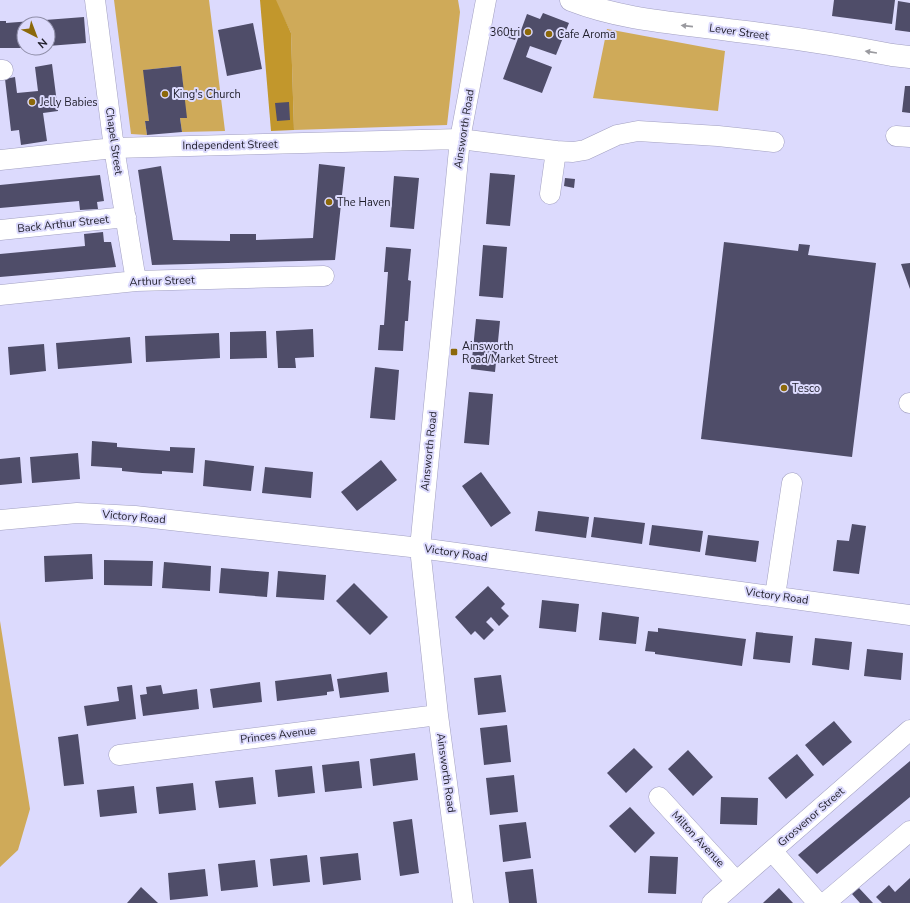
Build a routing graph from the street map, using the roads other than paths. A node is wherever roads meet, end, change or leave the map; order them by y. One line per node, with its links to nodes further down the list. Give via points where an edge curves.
1 (95, 0): 7 (street, Chapel Street)
2 (486, 0): 5 (street, Ainsworth Road)
3 (570, 0): 4 (main road, Lever Street, one-way to 3, via 662,23 596,10)
4 (910, 56)
5 (460, 138): 7 (street, Independent Street); 8 (street, Independent Street); 18 (street, Ainsworth Road)
6 (774, 142): 8 (street, Independent Street, via 638,131 617,135 585,150)
7 (114, 148): 9 (street, Independent Street); 11 (street, Chapel Street)
8 (556, 151): 10 (street)
9 (0, 160)
10 (550, 194)
11 (126, 218): 12 (street, Back Arthur Street); 14 (street, Chapel Street)
12 (0, 230)
13 (324, 276): 14 (street, Arthur Street)
14 (136, 282): 15 (street, Arthur Street)
15 (0, 295)
16 (792, 483): 19 (street)
17 (0, 520): 18 (street, Victory Road, via 77,513 135,516)
18 (420, 548): 19 (street, Victory Road); 21 (street, Ainsworth Road)
19 (775, 596): 20 (street, Victory Road)
20 (910, 615)
21 (438, 715): 23 (street, Princes Avenue); 28 (street, Ainsworth Road)
22 (910, 730): 26 (street, Grosvenor Street)
23 (119, 754)
24 (659, 797): 27 (street, Milton Avenue)
25 (910, 831): 31 (street)
26 (772, 851): 27 (street, Grosvenor Street); 30 (street)
27 (736, 881): 29 (street, Grosvenor Street)
28 (457, 902)
29 (712, 903)
30 (818, 903)
31 (825, 903)

